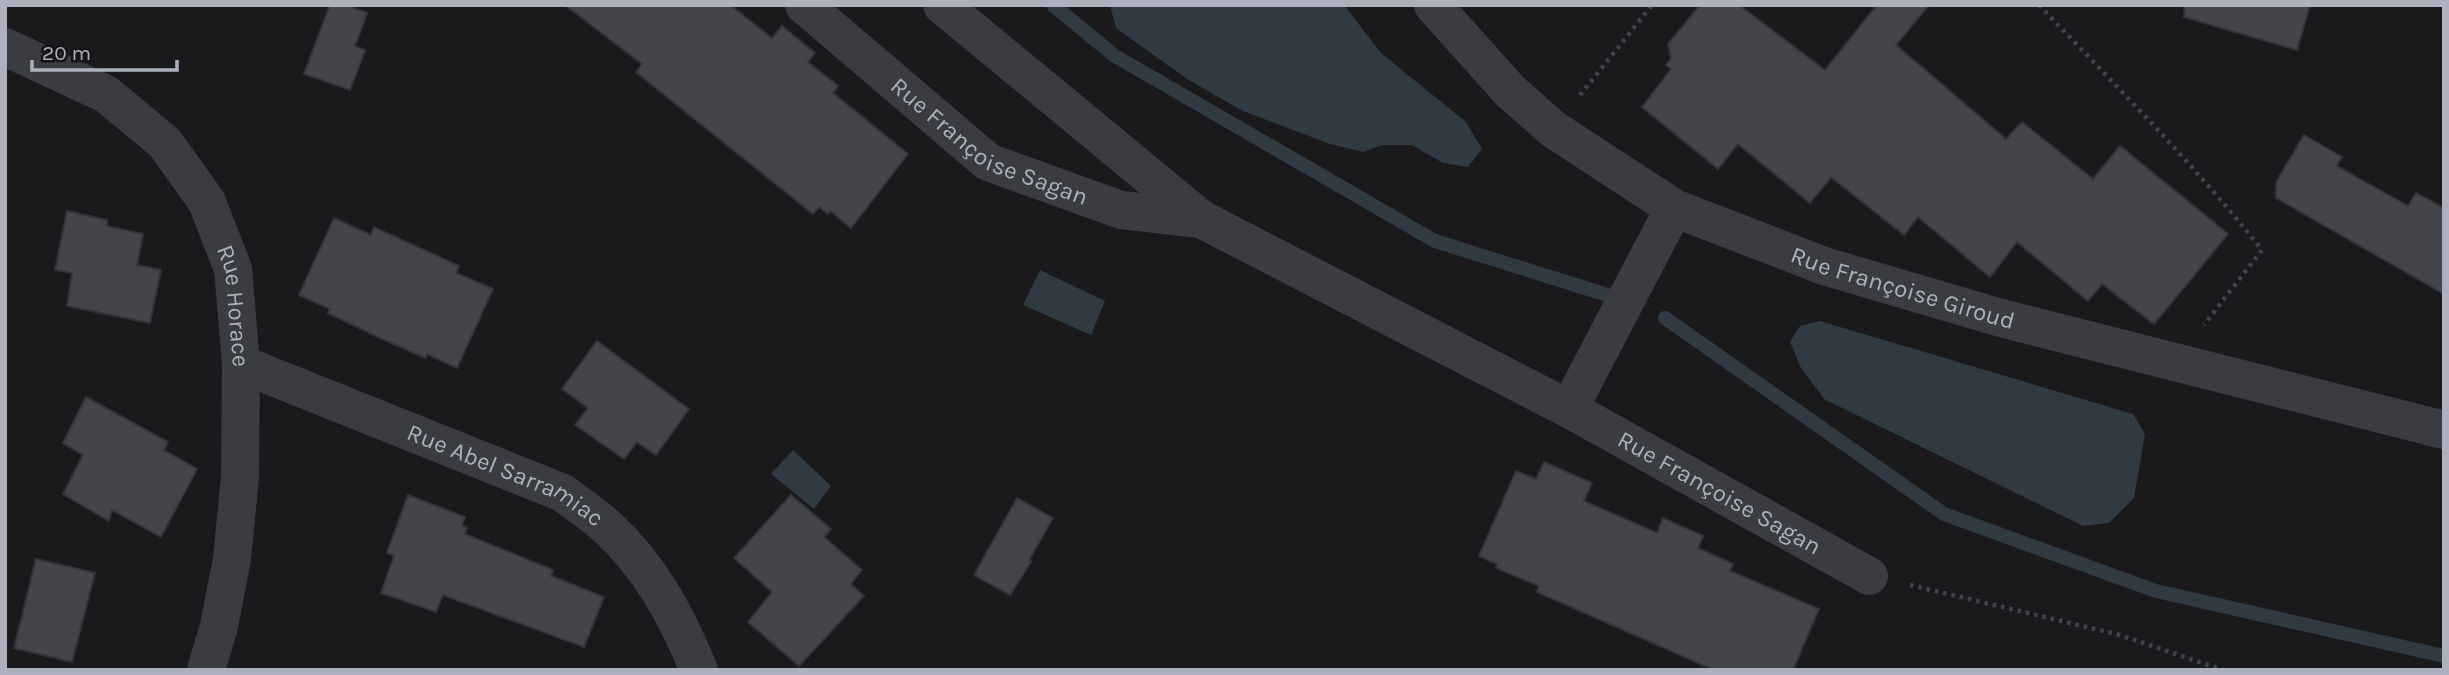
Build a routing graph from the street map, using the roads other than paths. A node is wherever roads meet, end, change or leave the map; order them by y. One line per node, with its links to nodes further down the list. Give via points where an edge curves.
1 (804, 5): 6 (street, Rue Françoise Sagan, via 988,162 1121,210)
2 (942, 5): 6 (street, Rue Françoise Sagan)
3 (1433, 5): 5 (street, Rue Françoise Giroud, via 1510,91 1553,129)
4 (5, 47): 7 (street, Rue Horace, via 106,94 165,144 207,202 233,270)
5 (1674, 208): 8 (street); 9 (street, Rue Françoise Giroud, via 1824,266 2001,318)
6 (1202, 219): 8 (street, Rue Françoise Sagan)
7 (241, 364): 11 (street, Rue Horace, via 240,477 232,559); 12 (street, Rue Abel Sarramiac, via 563,493 605,525 643,565 678,620)
8 (1569, 410): 10 (street, Rue Françoise Sagan)
9 (2444, 430)
10 (1869, 576)
11 (206, 670)
12 (699, 670)

